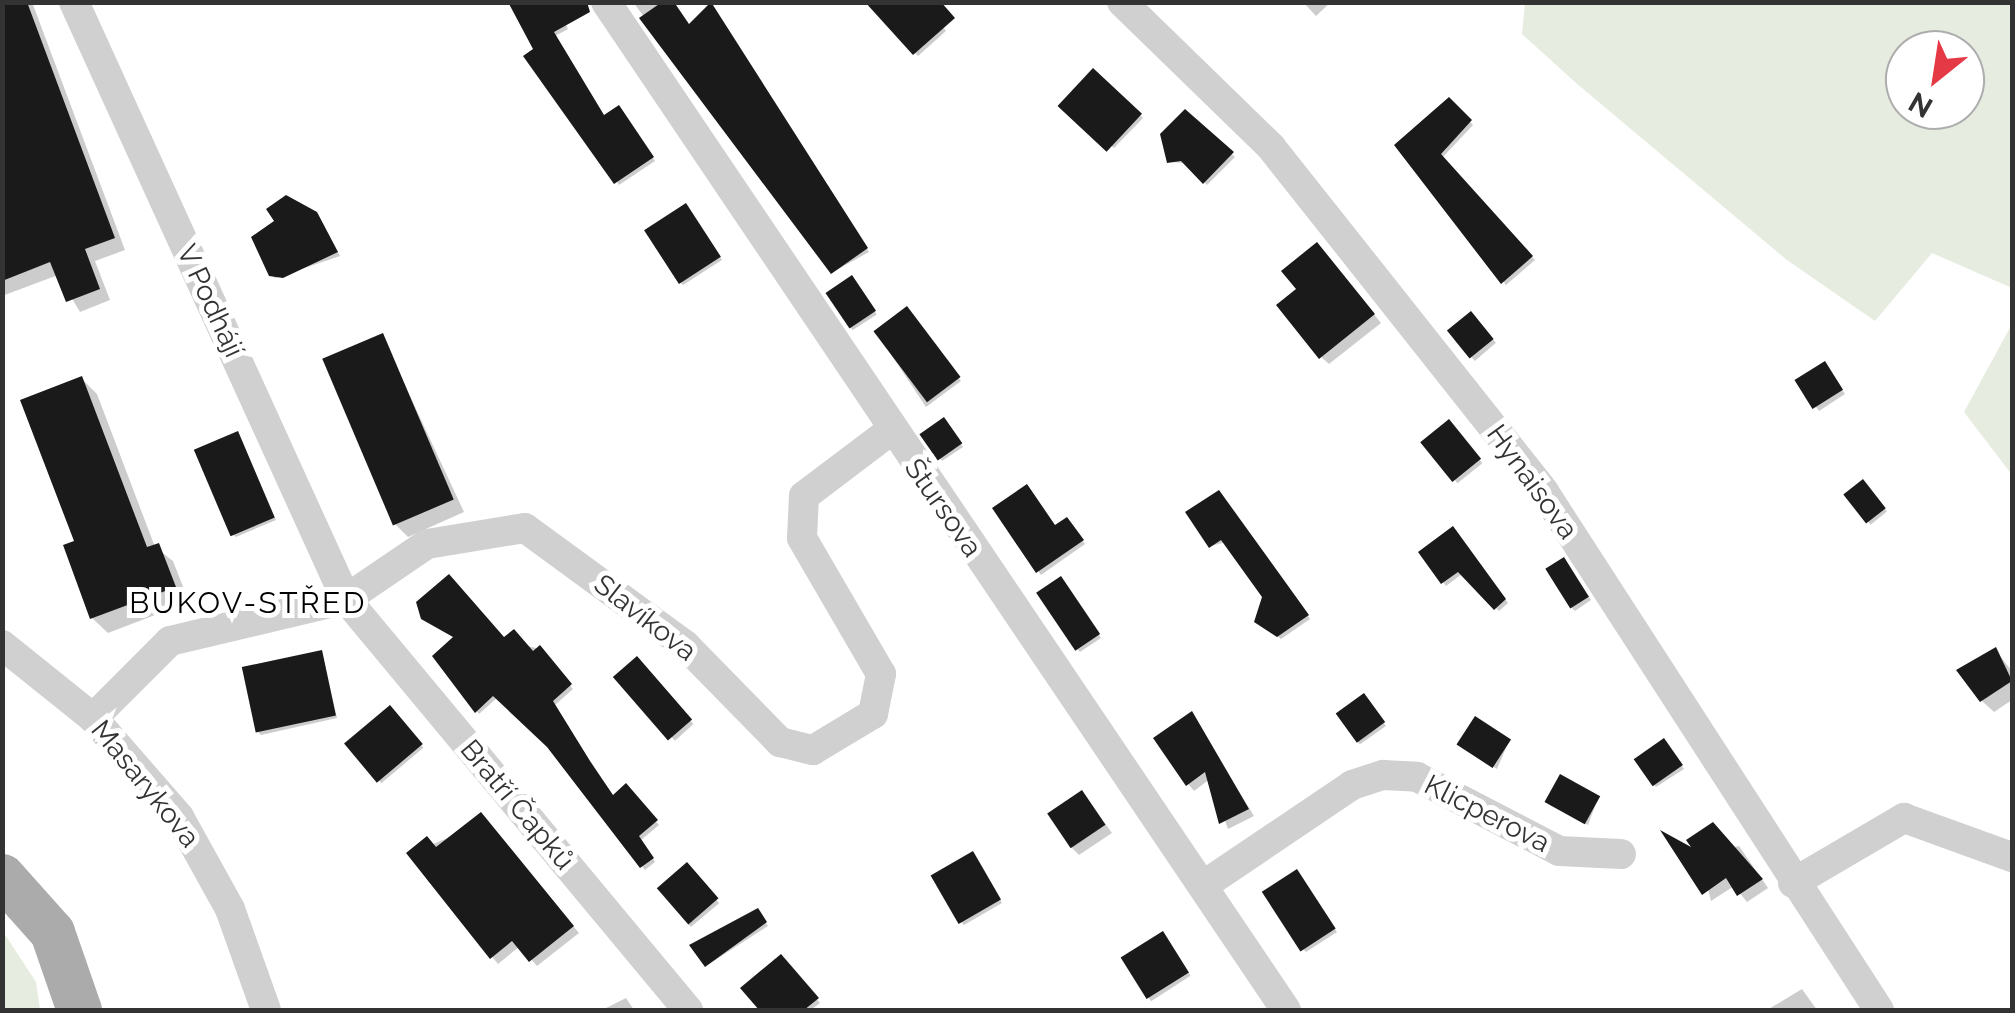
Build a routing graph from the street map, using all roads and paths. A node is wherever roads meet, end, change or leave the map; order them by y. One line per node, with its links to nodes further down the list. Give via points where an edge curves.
1 (74, 2): 5 (street, V Podhájí)
2 (606, 2): 4 (street, Štursova)
3 (1122, 2): 11 (street, Hynaisova, via 1271,146 1544,492)
4 (890, 431): 5 (street, Slavíkova, via 804,496 802,538 881,674 872,714 813,750 780,742 685,644 525,528 427,544); 12 (street, Štursova)
5 (346, 599): 7 (street, Slavíkova, via 170,641); 17 (street, Bratří Čapků)
6 (2, 645): 7 (street, Masarykova)
7 (93, 718): 16 (street, Masarykova, via 207,862)
8 (1622, 854): 12 (street, Klicperova, via 1559,851 1417,777 1382,775 1352,785)
9 (2012, 857): 11 (street, via 1904,818)
10 (2, 876): 13 (main road)
11 (1793, 883): 19 (street, Hynaisova)
12 (1204, 884): 18 (street, Štursova)
13 (62, 952): 14 (main road); 15 (main road)
14 (79, 1010)
15 (111, 1010)
16 (266, 1010)
17 (688, 1010)
18 (1286, 1010)
19 (1879, 1010)

